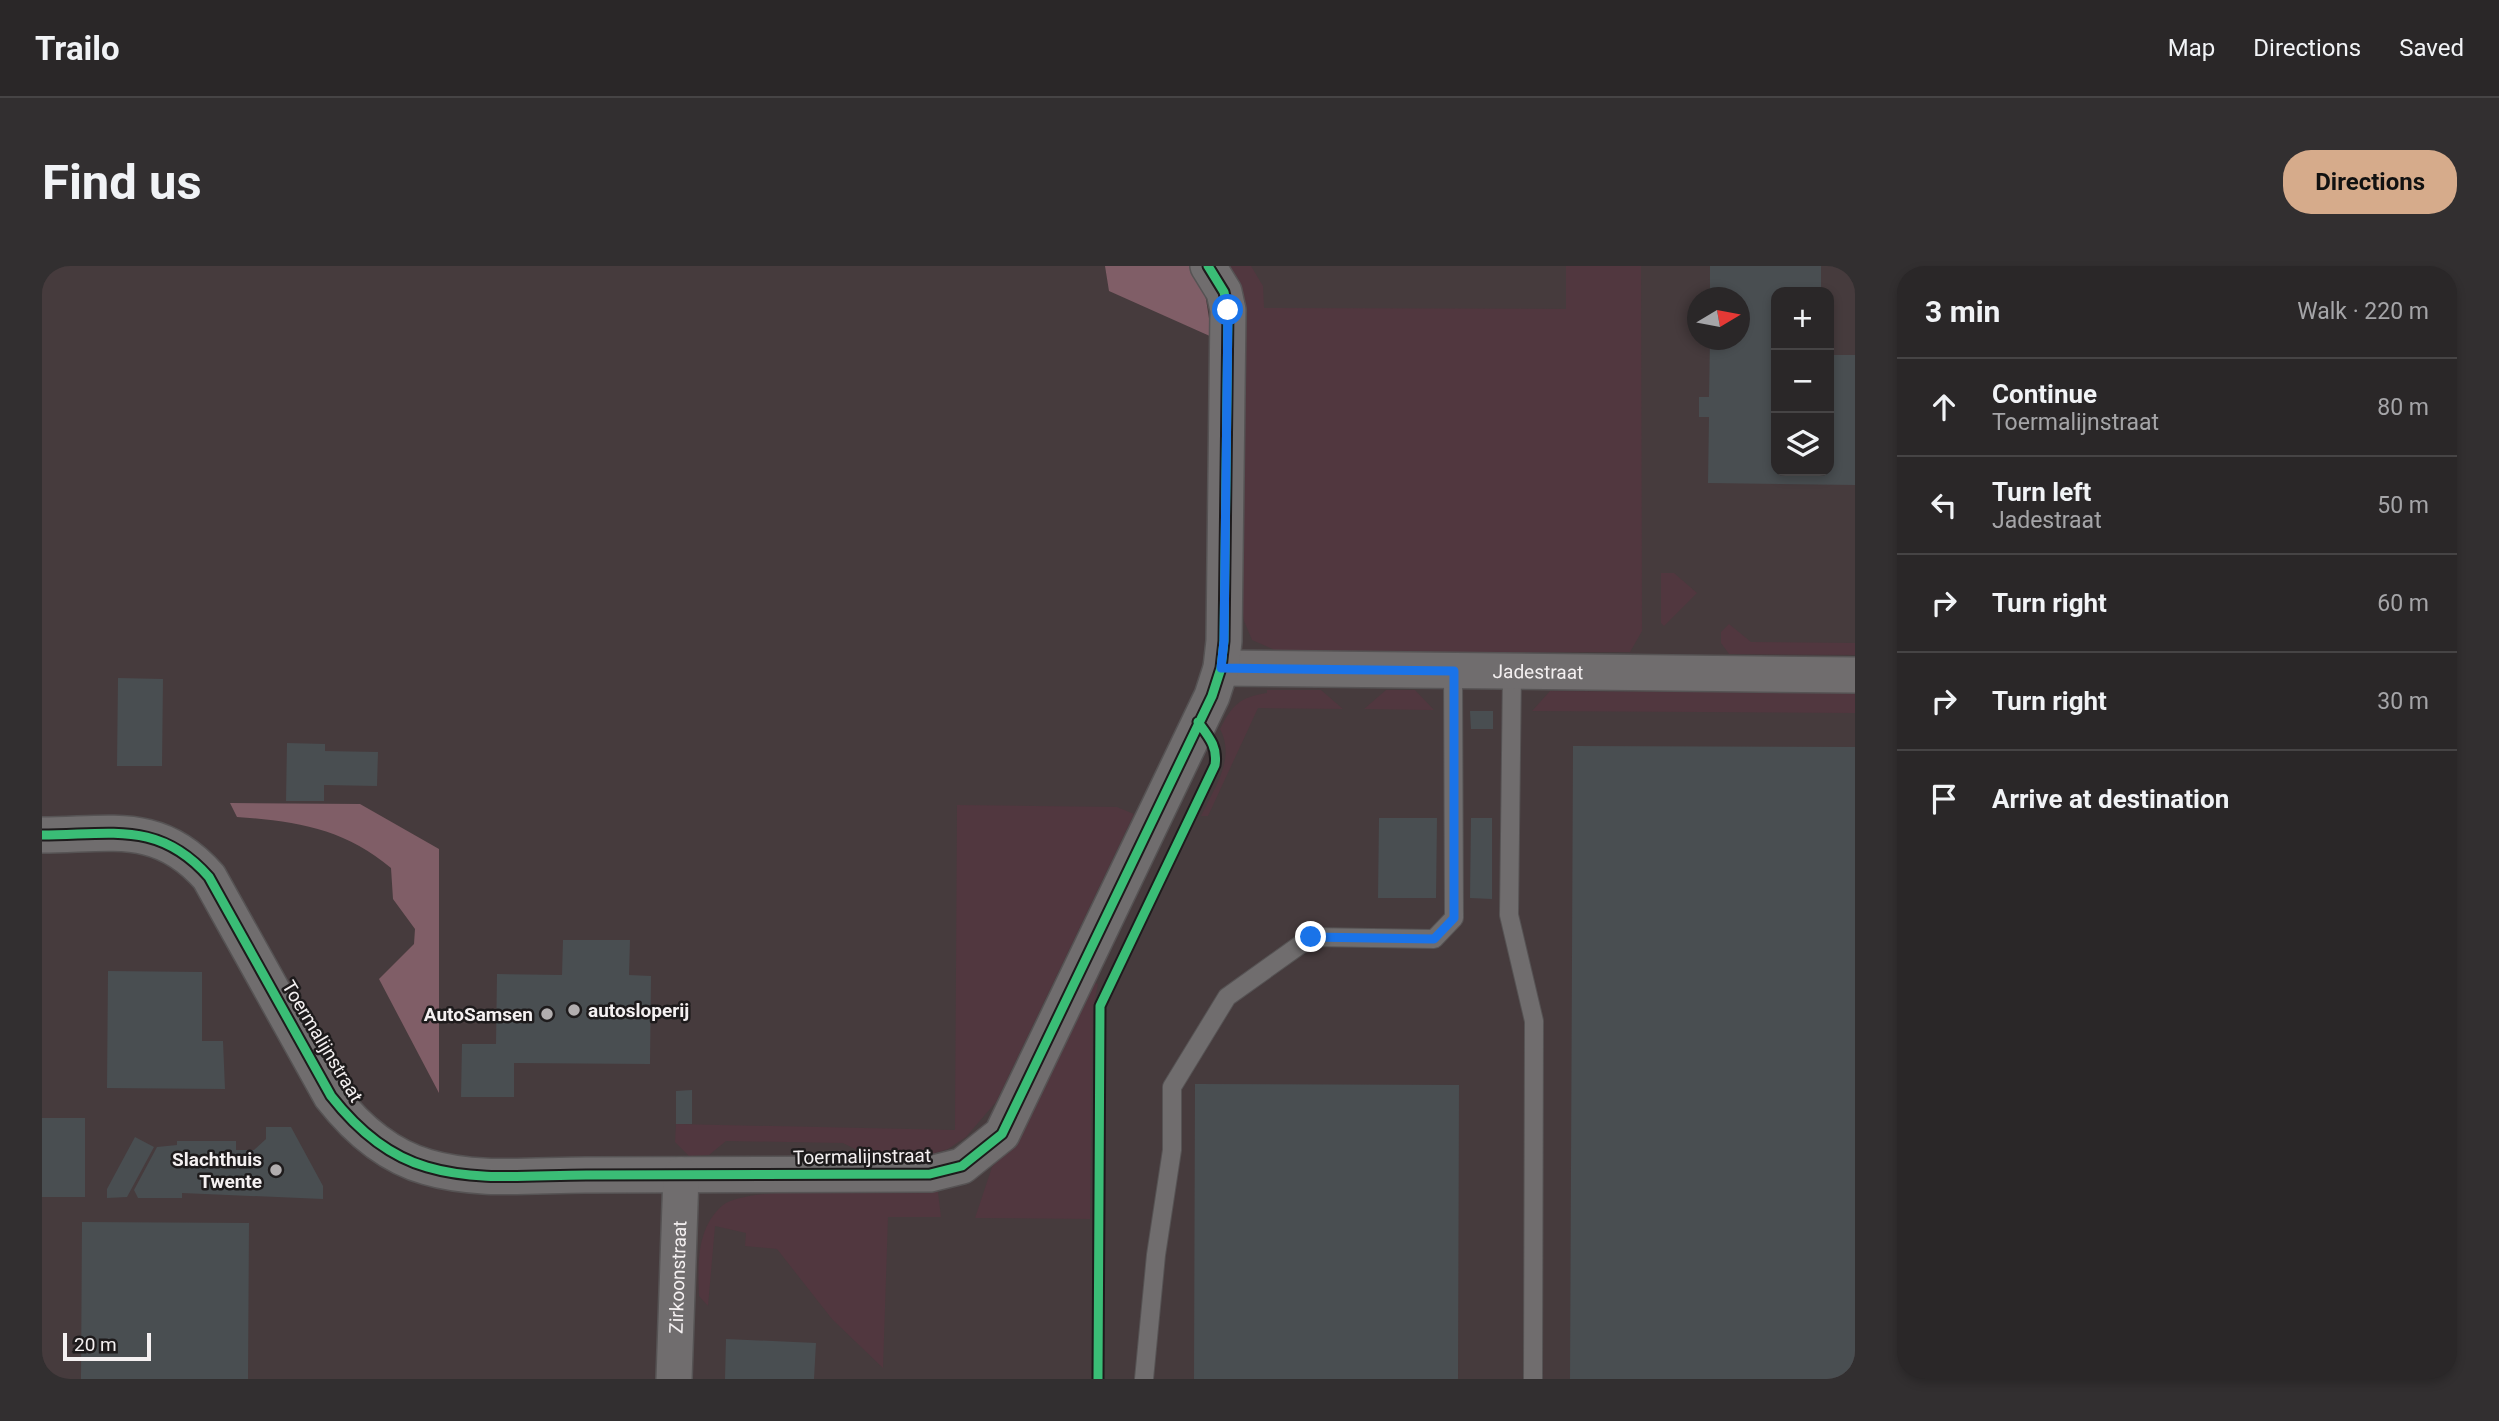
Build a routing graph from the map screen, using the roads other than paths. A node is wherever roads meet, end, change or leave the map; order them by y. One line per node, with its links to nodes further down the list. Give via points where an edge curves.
1 (1208, 266): 2 (street, Toermalijnstraat, via 1224,292 1228,310)
2 (1221, 668): 3 (street, Jadestraat); 7 (street, Toermalijnstraat, via 1212,696 1002,1134 992,1144 962,1166 930,1174)
3 (1454, 671): 4 (street, Jadestraat); 9 (lane, via 1454,918 1434,939 1311,937 1227,997 1172,1087 1172,1150)
4 (1512, 673): 5 (street, Jadestraat); 10 (lane, via 1509,915 1534,1021)
5 (1855, 675)
6 (42, 835): 7 (street, Toermalijnstraat, via 144,835 186,853 209,877 331,1096 361,1129 406,1160 462,1174)
7 (681, 1175): 8 (street, Zirkoonstraat)
8 (674, 1379)
9 (1144, 1379)
10 (1533, 1379)

